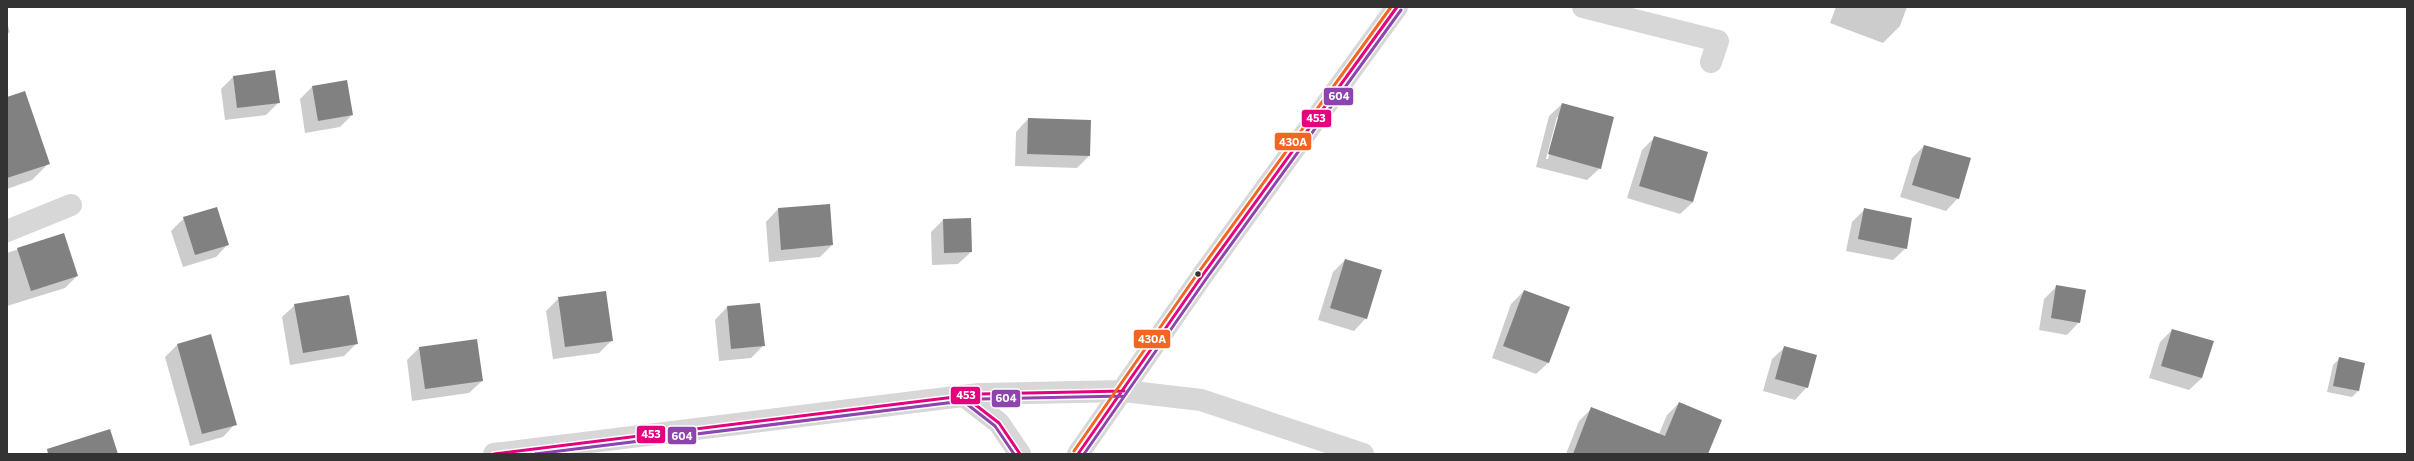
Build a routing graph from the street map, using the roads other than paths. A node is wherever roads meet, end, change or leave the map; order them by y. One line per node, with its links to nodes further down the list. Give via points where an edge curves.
1 (1397, 7): 6 (street, via 1202,276)
2 (1583, 7): 3 (street, via 1718,40)
3 (1711, 62)
4 (71, 205): 5 (street)
5 (7, 231)
6 (1124, 391): 7 (street); 10 (street); 11 (street, via 1201,400)
7 (964, 396): 8 (street); 9 (street, via 999,423)
8 (494, 454)
9 (1020, 454)
10 (1078, 454)
11 (1363, 454)

